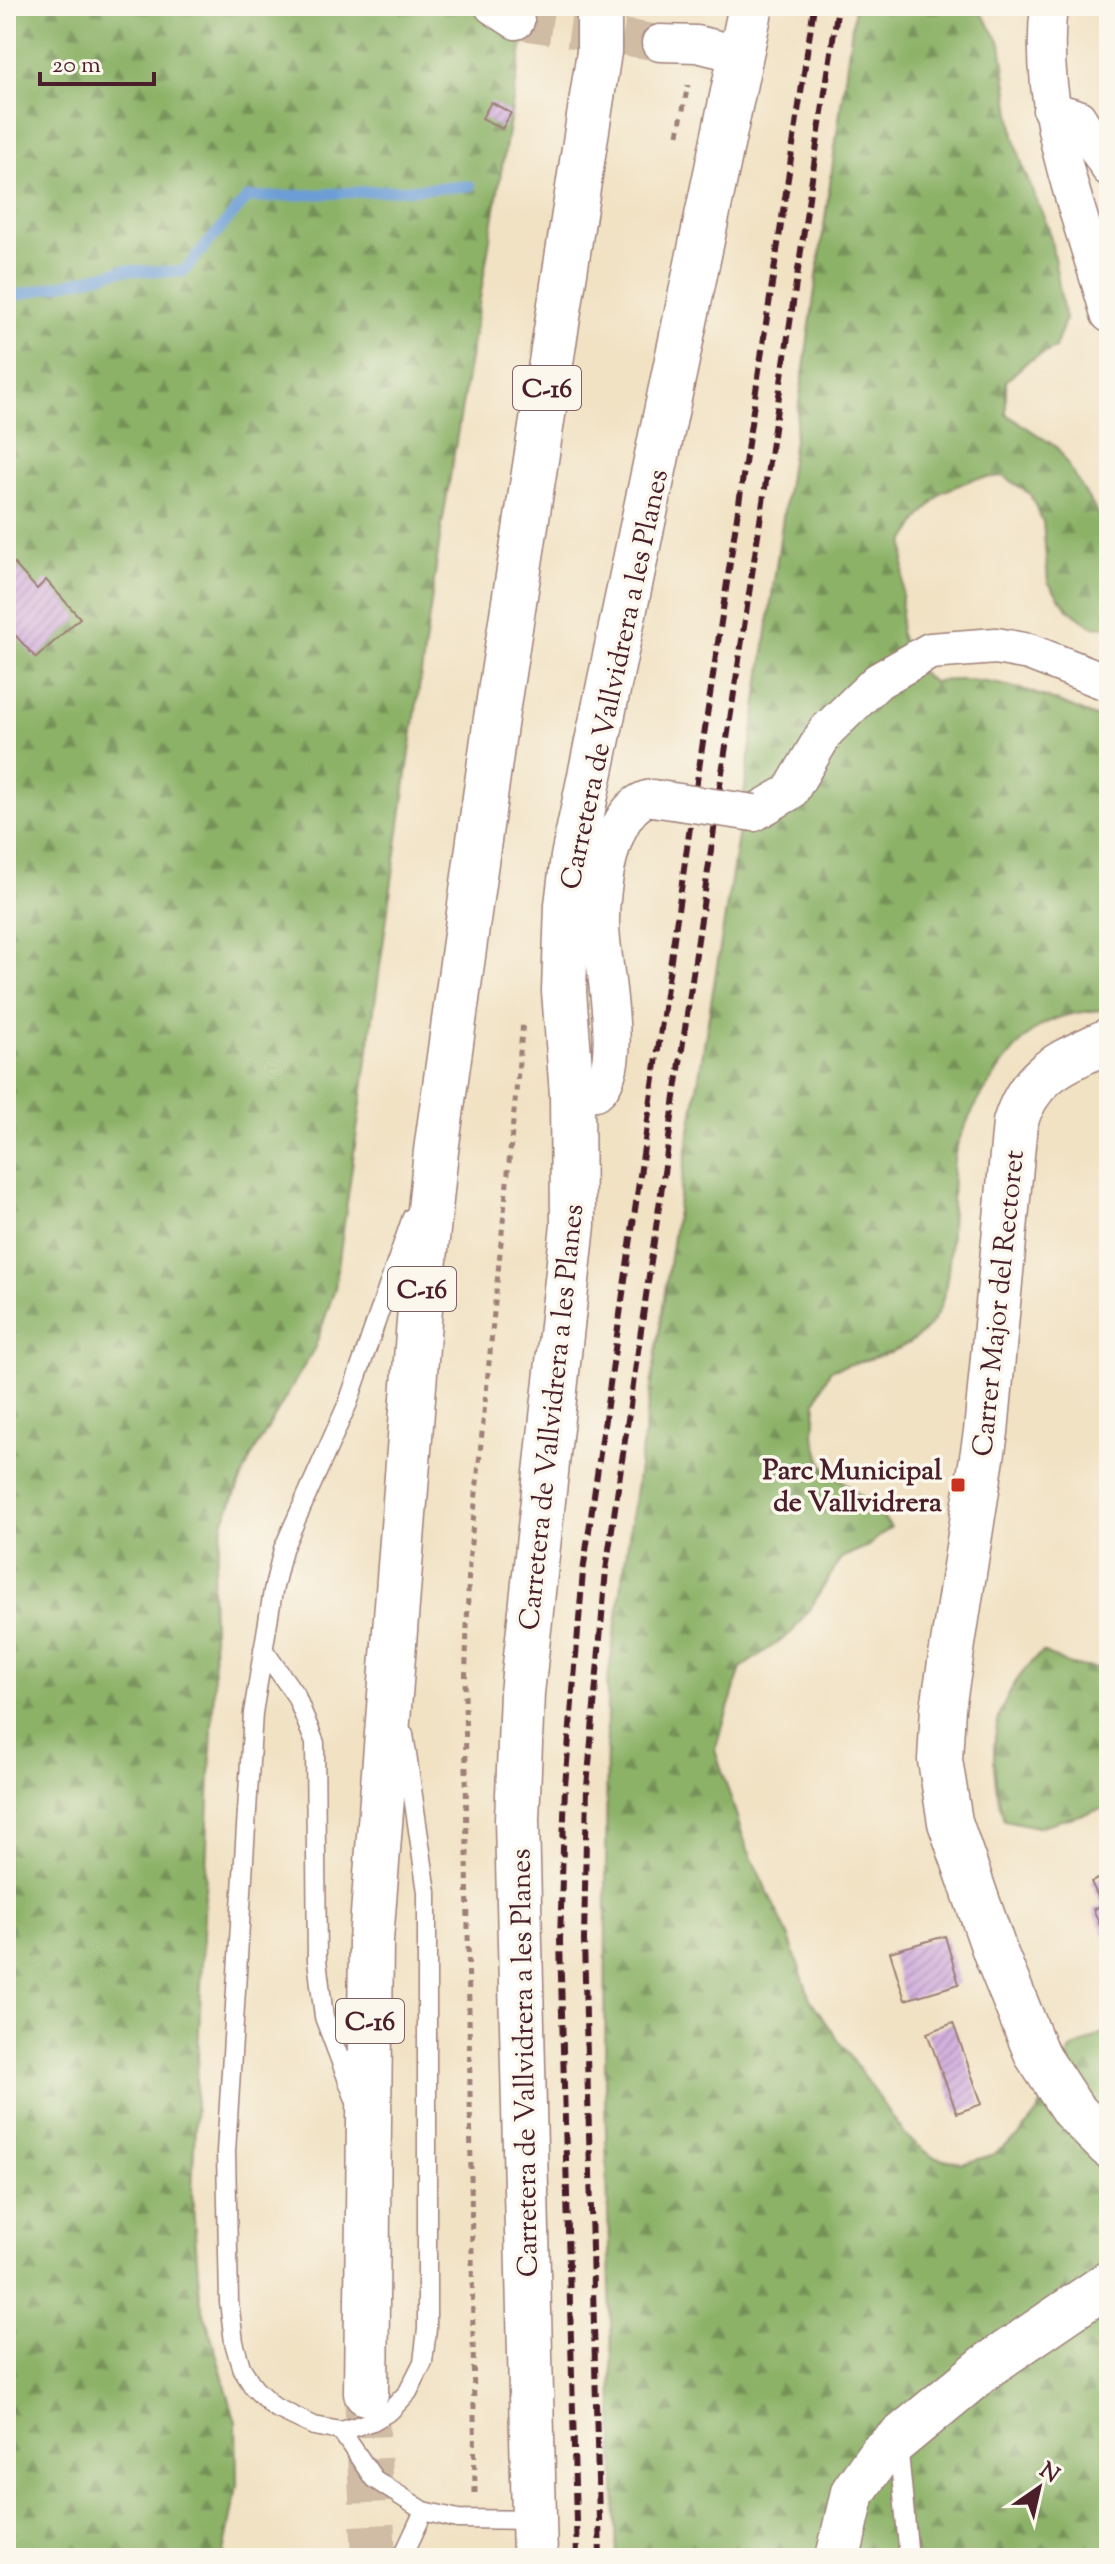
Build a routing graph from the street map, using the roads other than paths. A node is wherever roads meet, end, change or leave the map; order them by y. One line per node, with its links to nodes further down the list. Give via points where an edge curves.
1 (599, 6): 6 (main road, C-16)
2 (616, 6): 6 (main road, C-16)
3 (751, 6): 7 (main road, Carretera de Vallvidrera a les Planes)
4 (1049, 6): 8 (street)
5 (660, 43): 7 (street, via 697,44)
6 (599, 52): 14 (main road, C-16, via 495,725)
7 (743, 55): 13 (main road, Carretera de Vallvidrera a les Planes, via 573,857 564,978)
8 (1051, 110): 9 (street, via 1078,118); 10 (street)
9 (1109, 168)
10 (1109, 314)
11 (1109, 683): 13 (street, bridge, via 1029,652 996,646 930,651 878,681 826,731 790,792 754,813 642,799 626,812 606,876 601,925 611,1038 607,1079 596,1092)
12 (1109, 1040): 18 (main road, Carrer Major del Rectoret, via 1044,1074 1020,1104 1015,1123 986,1432 940,1734 950,1822 1031,2041 1053,2084)
13 (572, 1094): 24 (main road, Carretera de Vallvidrera a les Planes, via 573,1225 522,1693 517,1820)
14 (436, 1151): 15 (lane, via 348,1403 283,1549); 16 (main road, C-16)
15 (263, 1649): 17 (lane, via 296,1696 315,1743 317,1960 324,2017); 21 (lane, via 253,1713 226,2152 229,2302 241,2367 254,2388 274,2407 314,2426)
16 (392, 1650): 17 (main road, C-16, via 371,1940); 21 (lane, via 427,1892 427,2329 423,2362 408,2392 382,2416)
17 (368, 2135): 20 (main road, C-16)
18 (1109, 2146)
19 (1109, 2283): 22 (main road, via 987,2366)
20 (366, 2393)
21 (341, 2431): 23 (lane, via 374,2479)
22 (898, 2440): 26 (main road, via 880,2454 853,2492); 27 (lane)
23 (424, 2511): 24 (lane); 25 (lane)
24 (534, 2539)
25 (402, 2558)
26 (838, 2558)
27 (909, 2558)

